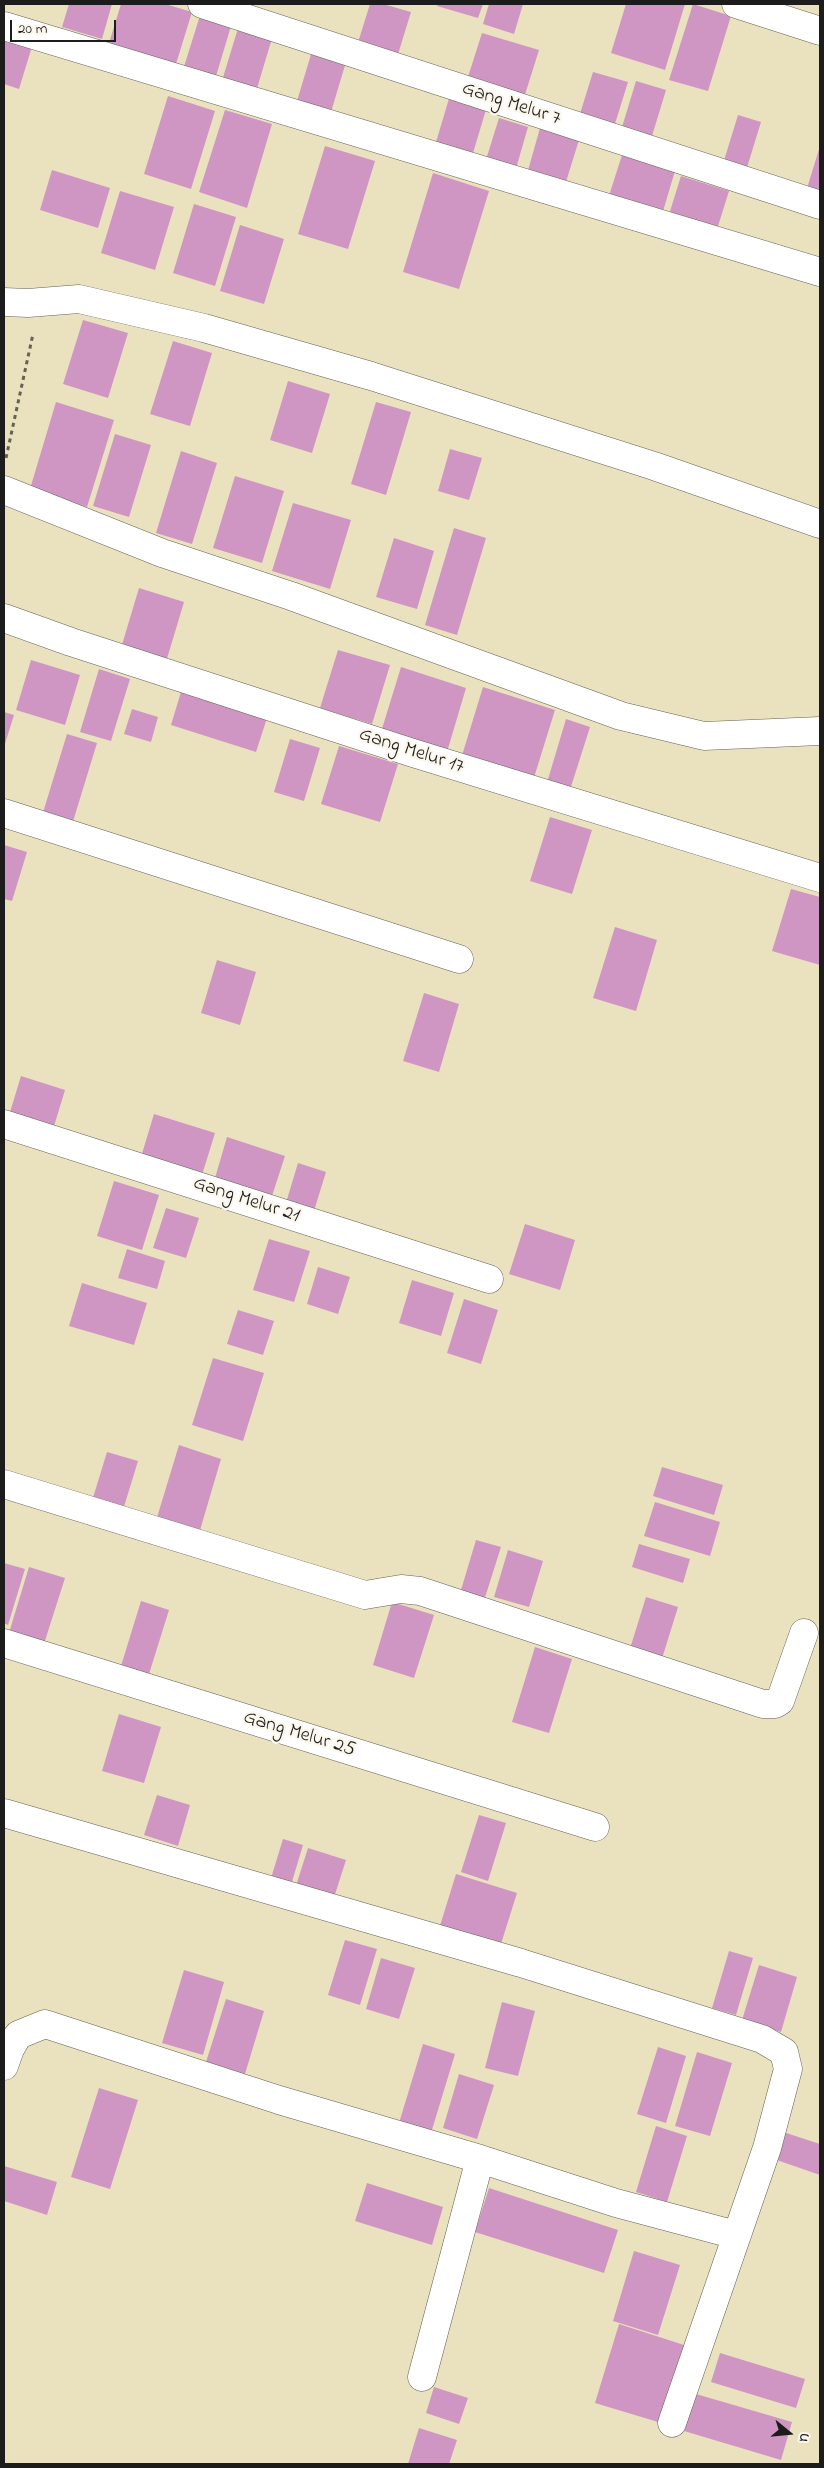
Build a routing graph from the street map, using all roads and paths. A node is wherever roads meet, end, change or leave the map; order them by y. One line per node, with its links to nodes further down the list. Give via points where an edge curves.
1 (202, 4): 5 (street, Gang Melur 7)
2 (736, 4): 4 (street)
3 (4, 26): 6 (street)
4 (820, 30)
5 (820, 205)
6 (820, 272)
7 (4, 302): 8 (street)
8 (40, 302): 9 (path); 11 (street, via 79,299 204,328 371,376 654,466)
9 (4, 468)
10 (4, 490): 13 (street, via 162,553 291,596 621,716 704,736)
11 (820, 524)
12 (4, 618): 15 (street, Gang Melur 17, via 413,753)
13 (820, 732)
14 (4, 813): 16 (street)
15 (820, 878)
16 (459, 959)
17 (4, 1124): 18 (street, Gang Melur 21)
18 (489, 1279)
19 (4, 1484): 20 (street, via 365,1595 401,1588 420,1591 763,1704 780,1701)
20 (804, 1633)
21 (4, 1643): 23 (street, Gang Melur 25)
22 (4, 1813): 26 (street, via 522,1964 762,2039 784,2052 788,2069 767,2148)
23 (595, 1827)
24 (4, 2066): 25 (street, via 18,2035 45,2024 279,2100)
25 (480, 2159): 26 (street, via 616,2204); 27 (street)
26 (736, 2235): 28 (street)
27 (422, 2377)
28 (672, 2423)

